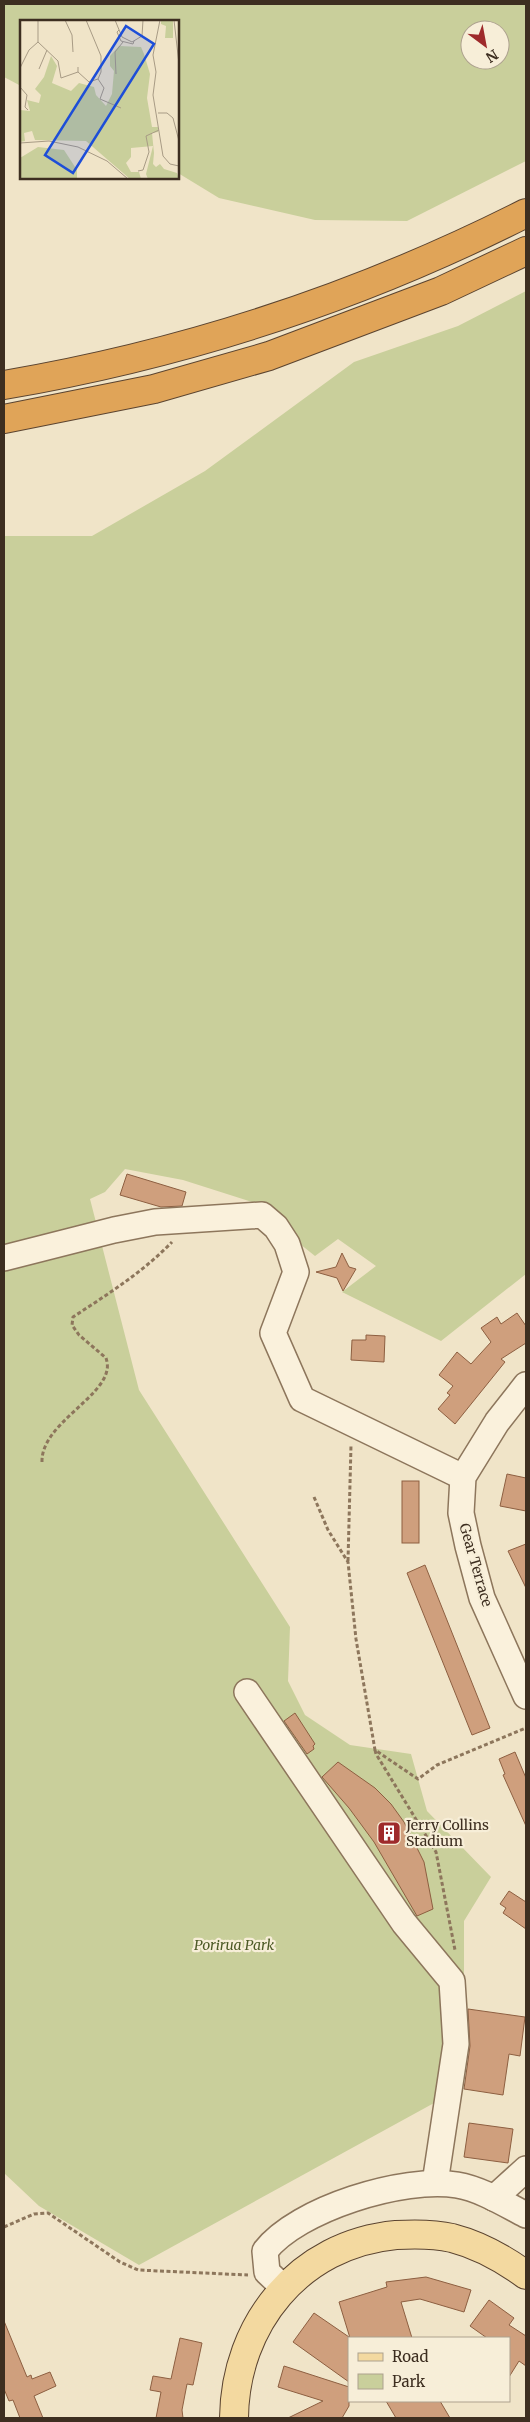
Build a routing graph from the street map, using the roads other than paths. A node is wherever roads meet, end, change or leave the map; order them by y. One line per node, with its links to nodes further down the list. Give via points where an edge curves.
1 (526, 214): 3 (highway, via 416,265 280,316 136,358)
2 (526, 251): 4 (highway, via 441,291 269,356 154,389)
3 (4, 385)
4 (4, 419)
5 (4, 1258): 7 (street, via 155,1222 262,1215 276,1227 287,1244 296,1272 273,1333 302,1399)
6 (526, 1385): 7 (street, Gear Terrace, via 497,1422)
7 (463, 1477): 9 (street, Gear Terrace, via 461,1513 482,1598)
8 (247, 1692): 11 (street, via 404,1923 452,1982 456,2044)
9 (526, 1696)
10 (526, 2169): 12 (street)
11 (435, 2183): 12 (street, via 458,2185); 15 (street, via 412,2184 330,2206 274,2239 265,2251 268,2272)
12 (494, 2198): 13 (street)
13 (526, 2215)
14 (526, 2275): 15 (main road, via 483,2249 451,2238 410,2234 378,2237 342,2248 315,2262)
15 (281, 2292): 16 (main road, via 263,2316 243,2356 238,2373)
16 (234, 2418)

